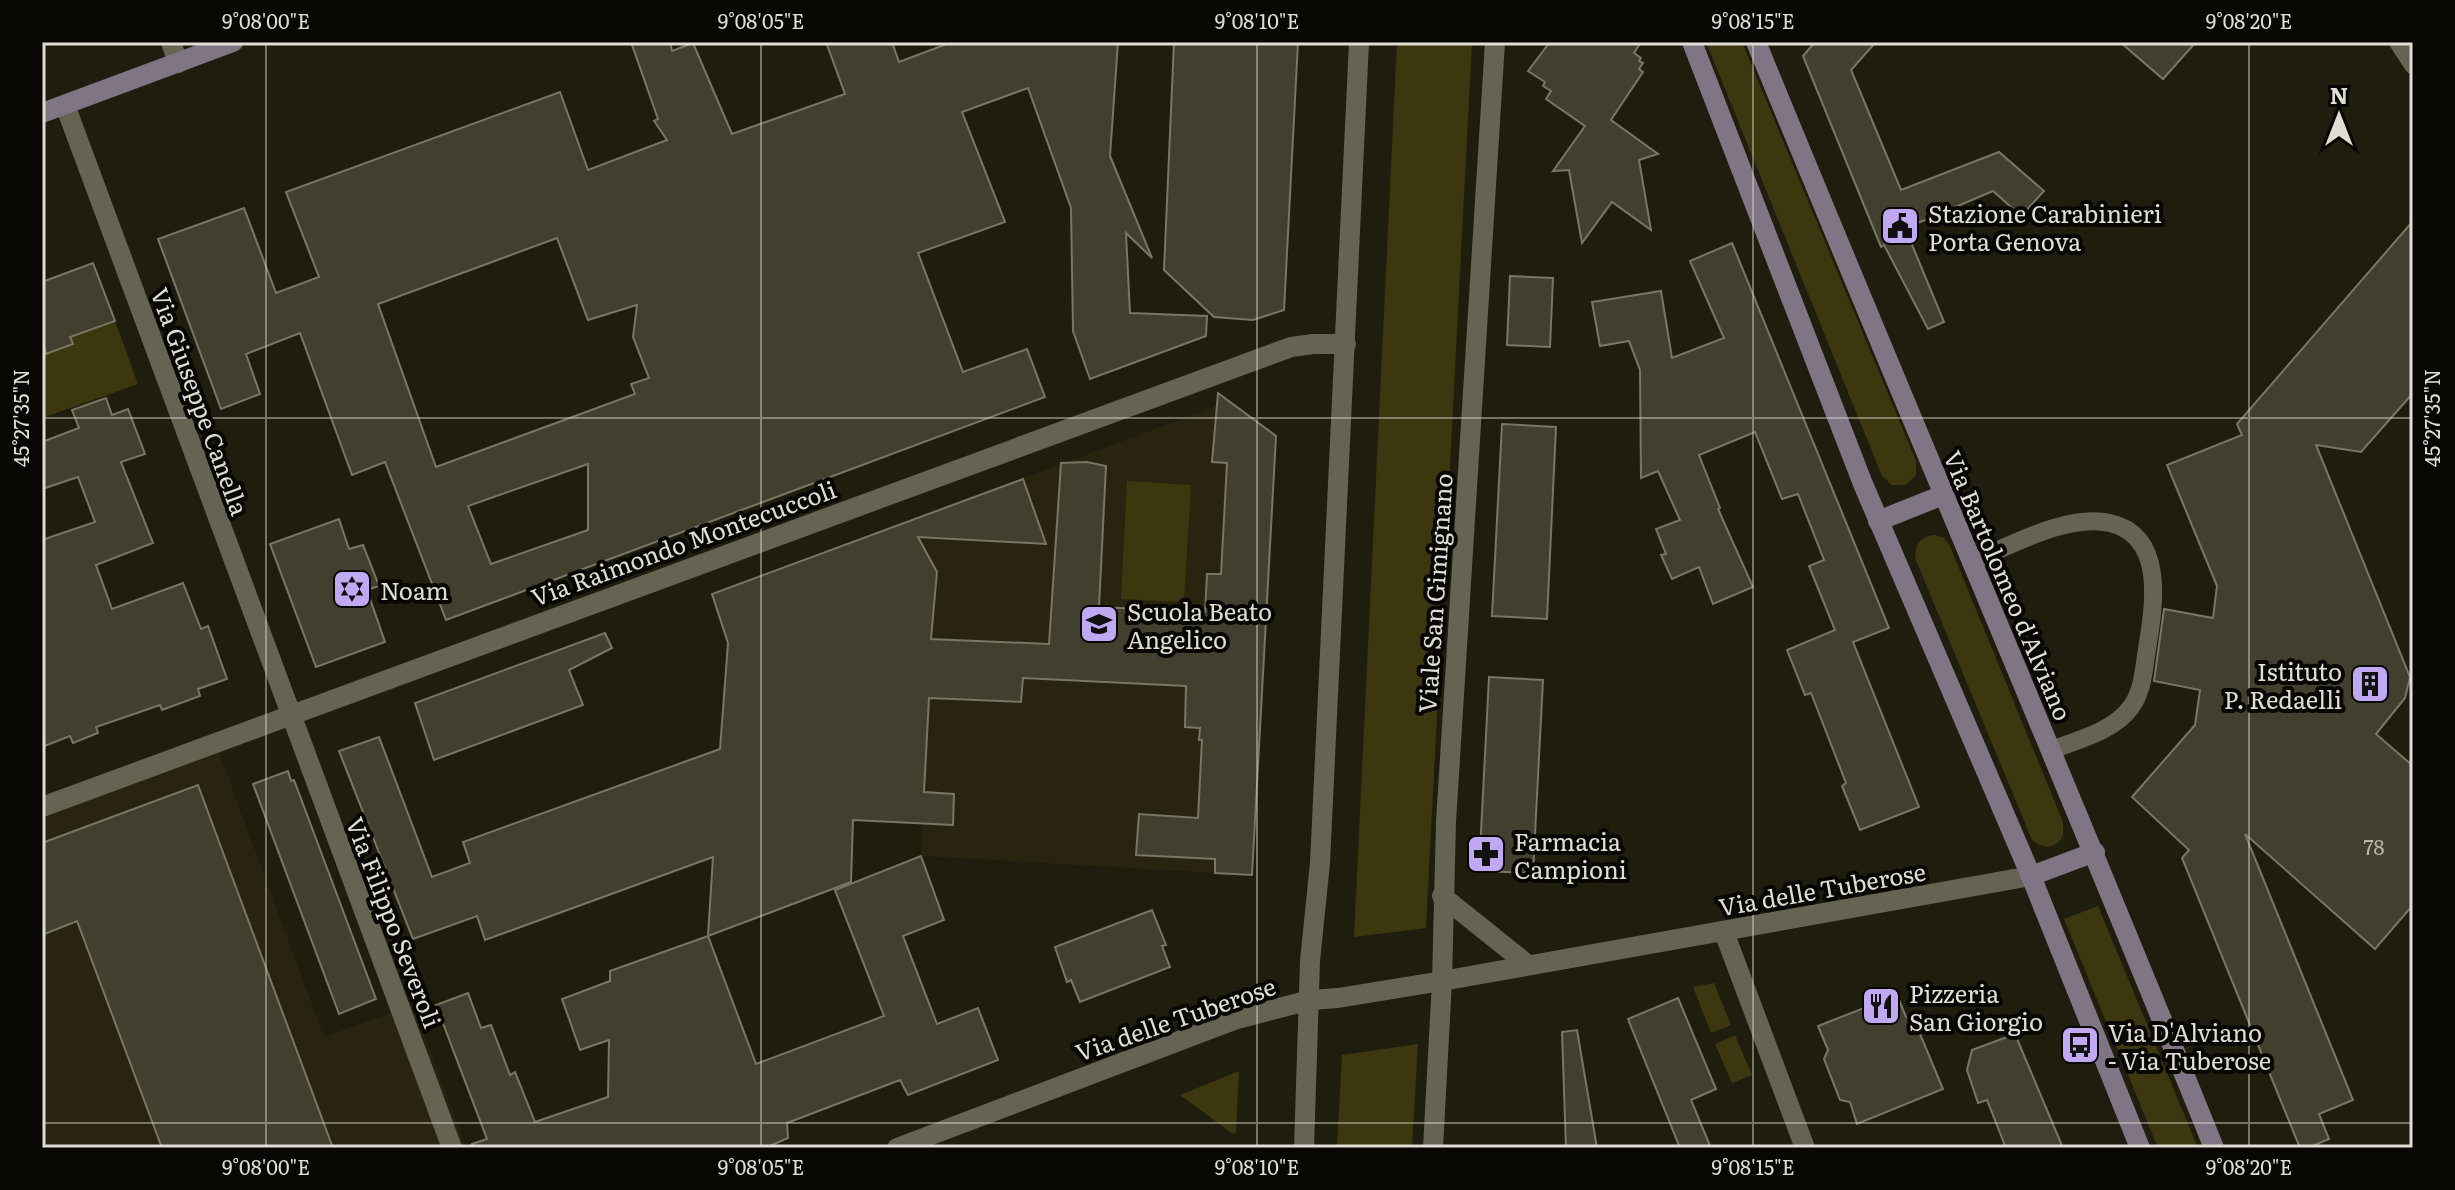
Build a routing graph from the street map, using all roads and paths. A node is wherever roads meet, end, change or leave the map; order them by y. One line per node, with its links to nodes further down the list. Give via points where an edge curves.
1 (171, 42): 8 (street)
2 (233, 42): 8 (main road)
3 (1359, 42): 12 (street)
4 (1495, 42): 21 (street, Viale San Gimignano)
5 (1692, 42): 14 (main road)
6 (1756, 42): 13 (main road, Via Bartolomeo d'Alviano)
7 (2398, 42): 9 (lane)
8 (178, 63): 10 (main road)
9 (2413, 65)
10 (65, 105): 11 (main road); 16 (street, Via Giuseppe Canella)
11 (42, 113)
12 (1346, 344): 16 (street, Via Raimondo Montecuccoli, via 1291,347); 25 (street)
13 (1943, 495): 14 (main road); 15 (main road, Via Bartolomeo d'Alviano)
14 (1878, 521): 20 (main road)
15 (1971, 562): 17 (main road, Via Bartolomeo d'Alviano); 17 (lane, via 2068,523 2088,521 2130,530 2143,545 2154,584 2138,697 2112,724)
16 (289, 714): 18 (street, Via Raimondo Montecuccoli); 26 (street, Via Filippo Severoli)
17 (2051, 750): 19 (main road, Via Bartolomeo d'Alviano)
18 (42, 807)
19 (2095, 852): 20 (main road); 32 (main road, Via Bartolomeo d'Alviano)
20 (2031, 876): 22 (street, Via delle Tuberose); 31 (main road)
21 (1442, 896): 23 (street); 24 (street, Viale San Gimignano)
22 (1724, 932): 23 (street, Via delle Tuberose); 30 (street)
23 (1528, 965): 24 (street, Via delle Tuberose)
24 (1442, 981): 25 (street, Via delle Tuberose); 29 (street, Viale San Gimignano)
25 (1310, 1000): 27 (street, Via delle Tuberose, via 1237,1019); 28 (street)
26 (452, 1148)
27 (897, 1148)
28 (1304, 1148)
29 (1433, 1148)
30 (1805, 1148)
31 (2140, 1148)
32 (2214, 1148)

